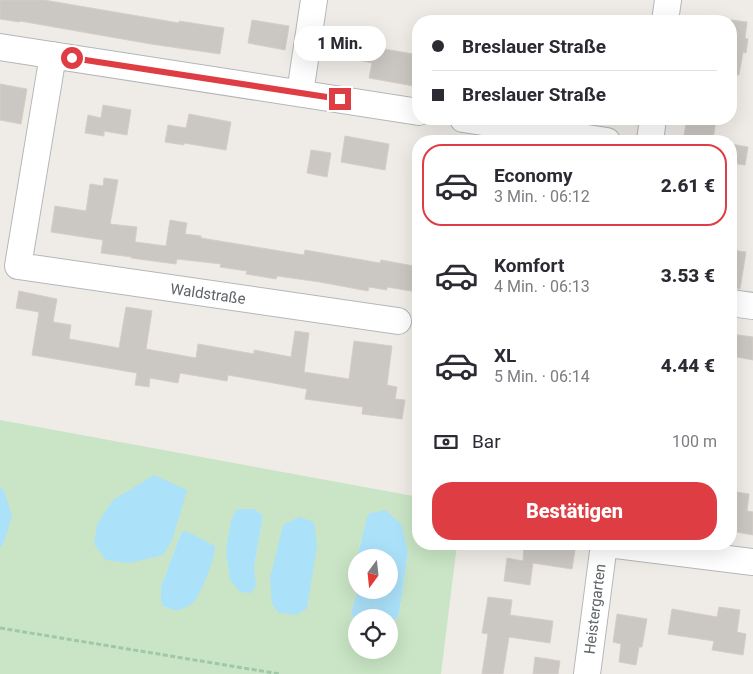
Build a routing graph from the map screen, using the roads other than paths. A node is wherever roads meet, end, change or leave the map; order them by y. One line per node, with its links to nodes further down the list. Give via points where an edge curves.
1 (314, 0): 6 (street)
2 (668, 0): 3 (street)
3 (666, 15)
4 (0, 47): 5 (street)
5 (52, 55): 6 (street); 10 (street, Waldstraße)
6 (300, 93): 7 (street)
7 (412, 111)
8 (503, 125): 9 (street)
9 (568, 135)
10 (9, 265): 13 (street, Waldstraße)
11 (737, 304): 12 (street)
12 (753, 306)
13 (398, 321)
14 (603, 550): 17 (street, Heistergarten)
15 (656, 550): 16 (street)
16 (753, 562)
17 (587, 674)

